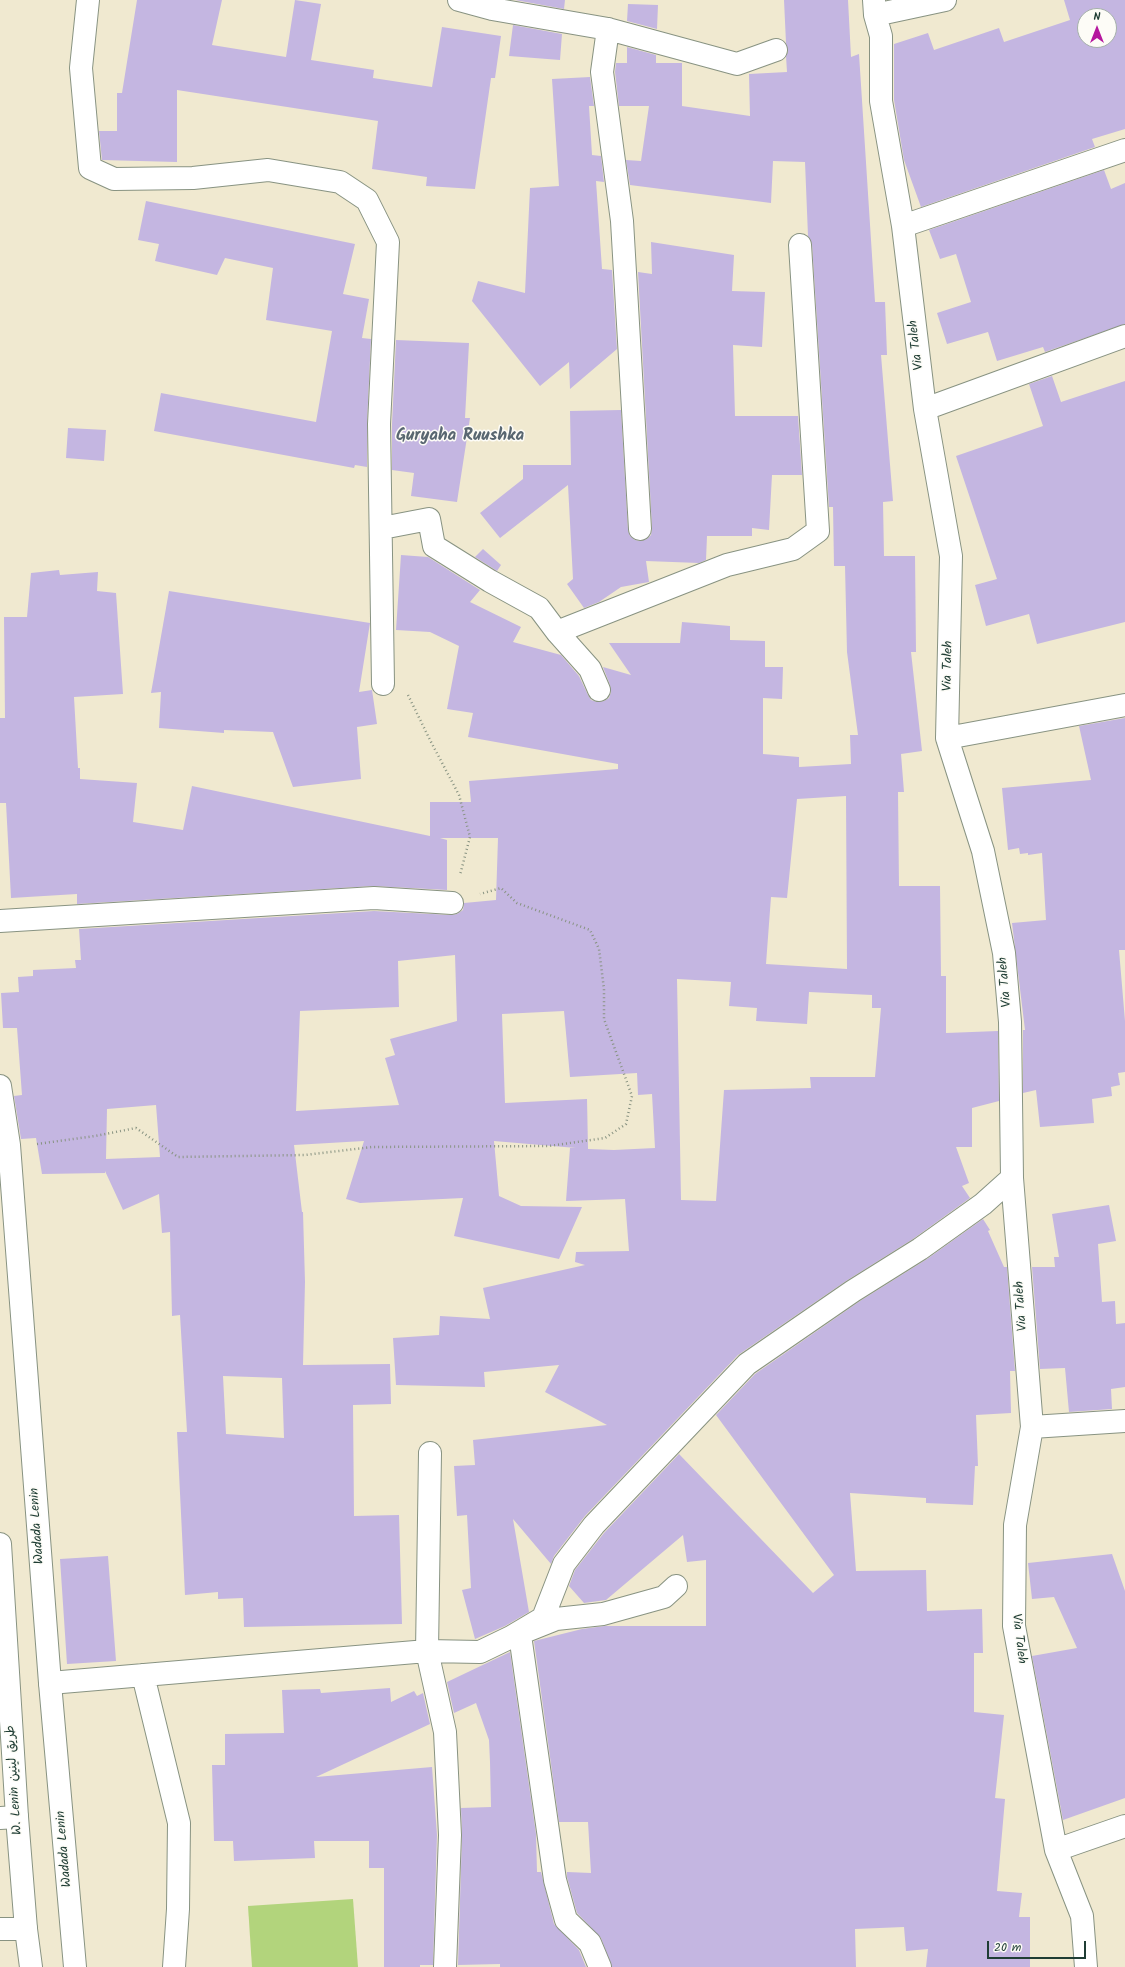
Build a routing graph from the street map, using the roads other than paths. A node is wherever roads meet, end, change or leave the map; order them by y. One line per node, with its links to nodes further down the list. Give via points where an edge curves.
1 (88, 0): 12 (street, via 81,68 90,168 114,179 193,178 268,170 340,182 367,200 388,242 379,424)
2 (459, 0): 5 (street, via 492,9)
3 (945, 0): 4 (street)
4 (875, 7): 8 (street, Via Taleh, via 881,36 880,101)
5 (608, 30): 6 (street, via 737,64); 13 (street, via 602,72 622,221)
6 (776, 50)
7 (1125, 150): 8 (street)
8 (903, 226): 11 (street, Via Taleh)
9 (800, 245): 14 (street, via 818,531 793,550 726,565)
10 (1125, 336): 11 (street)
11 (925, 408): 18 (street, Via Taleh, via 951,556)
12 (382, 528): 14 (street, via 429,519 434,546 539,608); 15 (street)
13 (640, 529)
14 (557, 632): 16 (street, via 590,668)
15 (383, 684)
16 (598, 690)
17 (1125, 705): 18 (street)
18 (947, 738): 22 (street, Via Taleh, via 983,851 1004,953 1010,1022)
19 (452, 903): 20 (street, via 374,898)
20 (0, 921)
21 (0, 1086): 32 (street, Wadada Lenin, via 8,1145)
22 (1012, 1178): 24 (street, Via Taleh); 28 (street, via 983,1204 920,1250 854,1291 747,1364 594,1525 564,1564 543,1618)
23 (1125, 1421): 24 (street)
24 (1032, 1427): 35 (street, Via Taleh, via 1015,1525 1014,1626)
25 (430, 1453): 30 (street)
26 (0, 1544): 29 (street, W. Lenin طريق لينين)
27 (676, 1586): 28 (street, via 664,1597 603,1614 556,1619)
28 (511, 1637): 30 (street, via 480,1652); 42 (street, via 521,1642 556,1880 566,1920 590,1943)
29 (4, 1640): 33 (street, W. Lenin طريق لينين)
30 (427, 1651): 31 (street); 41 (street, via 444,1732 450,1835)
31 (143, 1675): 32 (street); 40 (street, via 179,1823)
32 (50, 1683): 39 (street, Wadada Lenin)
33 (9, 1817): 37 (street, W. Lenin طريق لينين)
34 (1125, 1826): 35 (street)
35 (1056, 1850): 43 (street, Via Taleh, via 1082,1916)
36 (0, 1929): 37 (street)
37 (26, 1929): 38 (street, W. Lenin طريق لينين)
38 (30, 1967)
39 (76, 1967)
40 (174, 1967)
41 (445, 1967)
42 (600, 1967)
43 (1086, 1967)

